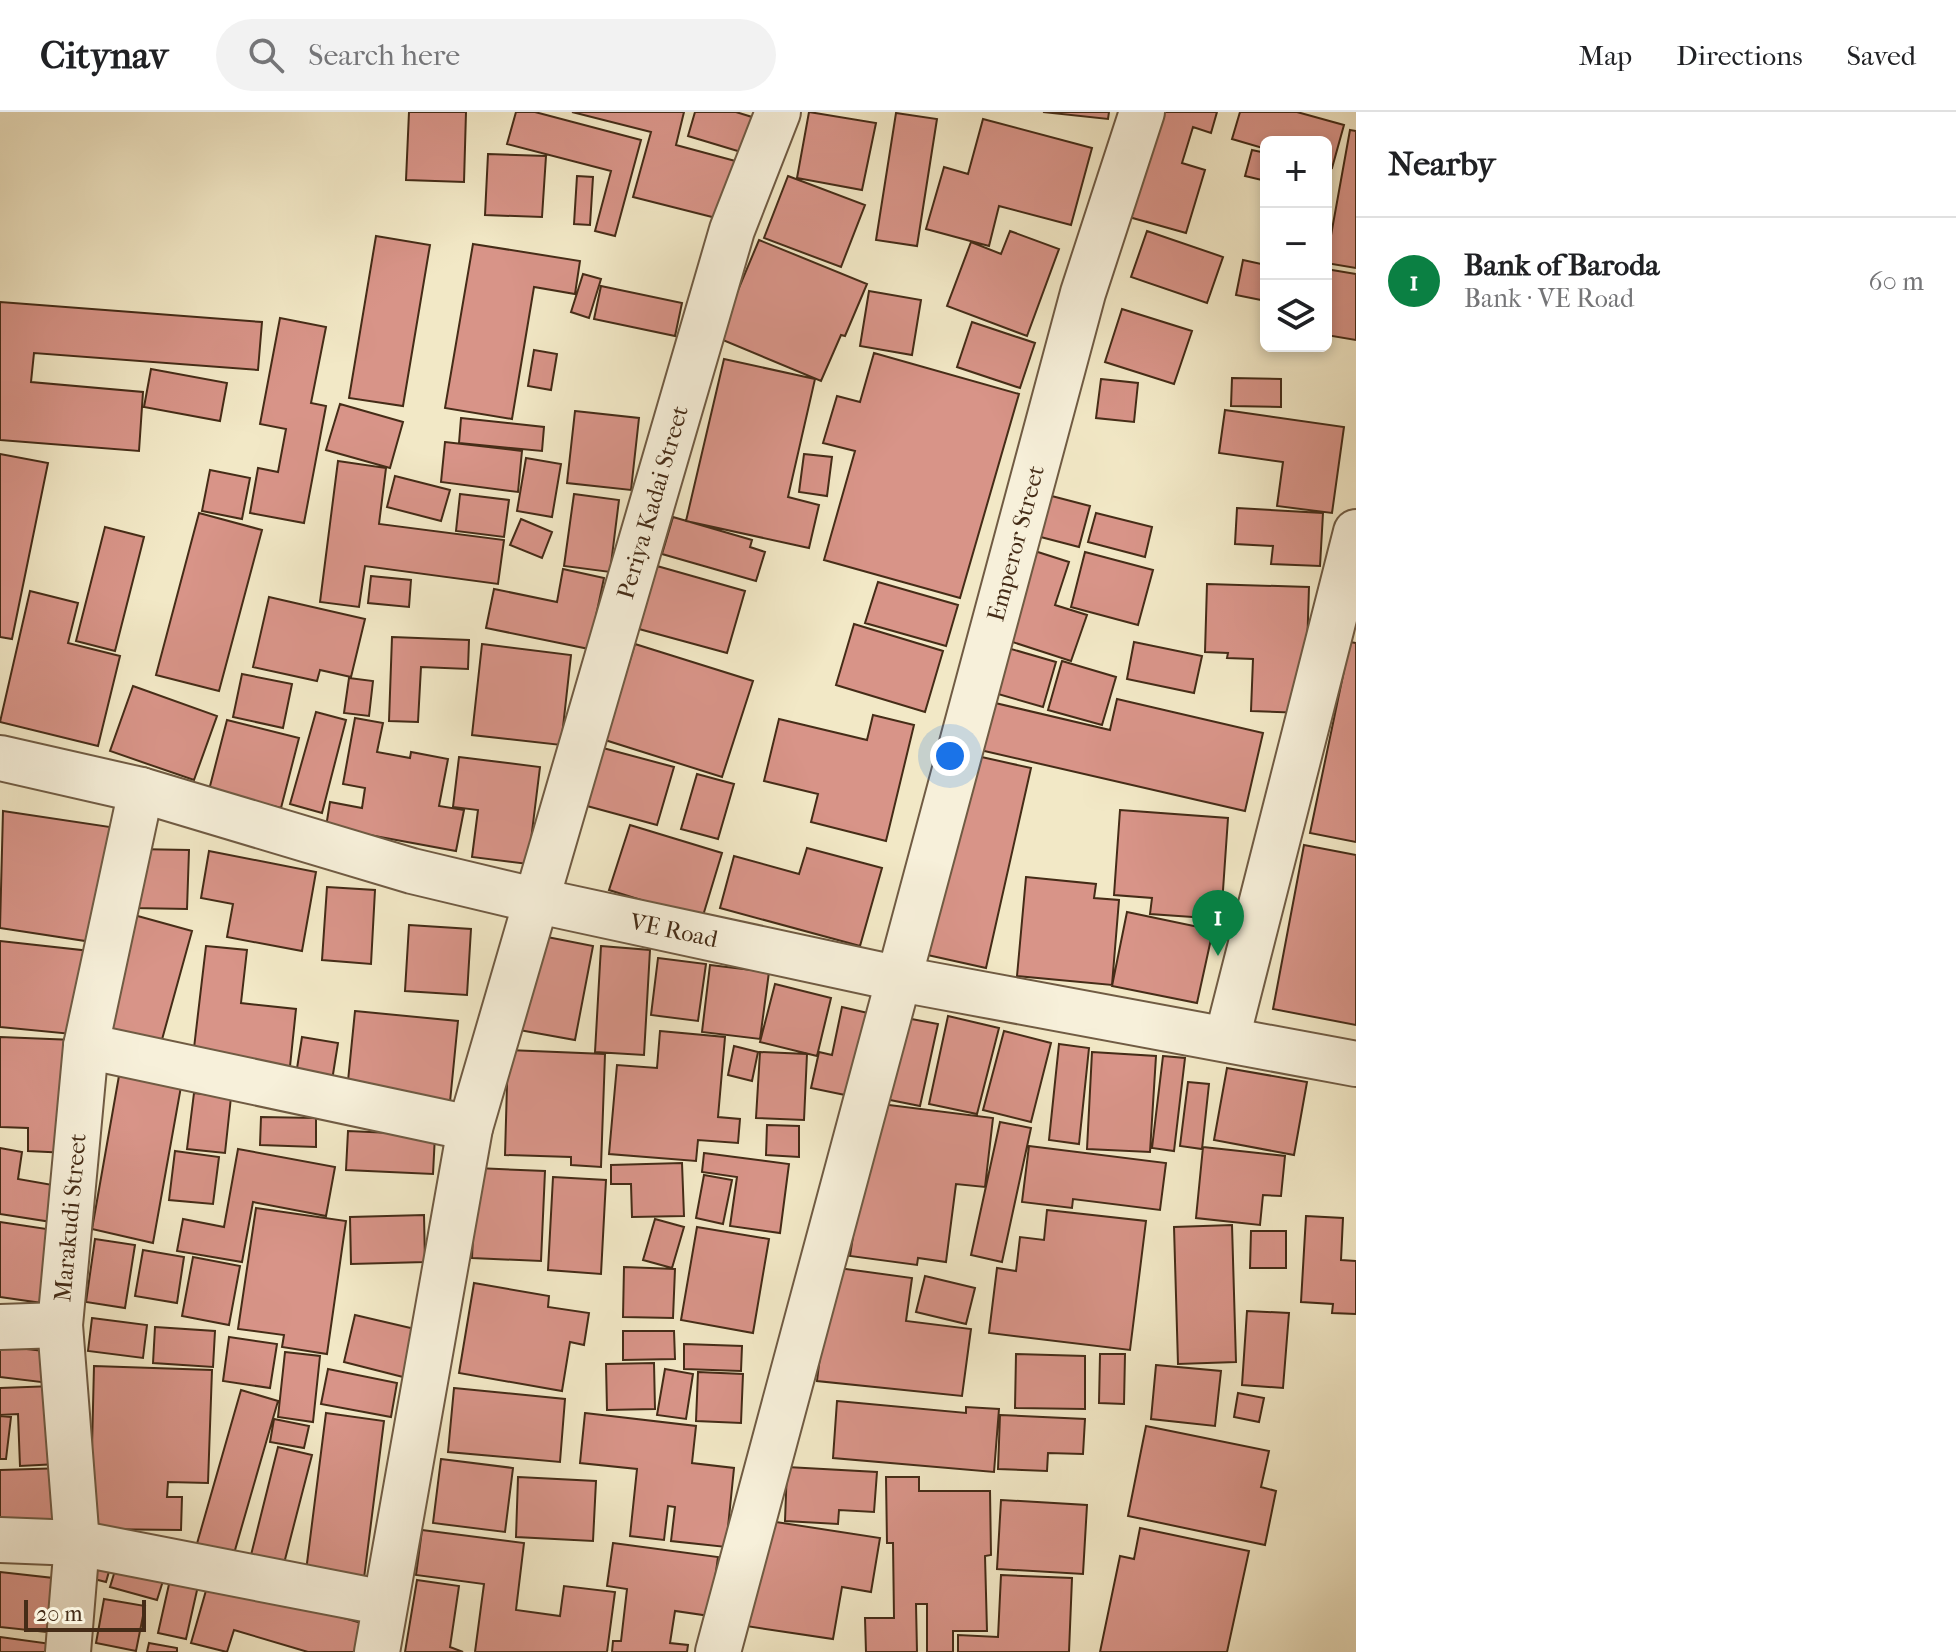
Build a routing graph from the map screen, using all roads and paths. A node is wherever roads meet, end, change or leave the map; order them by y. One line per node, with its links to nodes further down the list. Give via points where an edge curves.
1 (778, 112): 6 (street, Periya Kadai Street, via 732,230)
2 (1142, 112): 7 (street, Emperor Street, via 1083,293)
3 (1356, 532): 8 (street)
4 (0, 758): 5 (street, VE Road)
5 (141, 790): 6 (street, VE Road, via 412,871); 9 (street, Marakudi Street)
6 (535, 898): 7 (street, VE Road); 11 (street, Periya Kadai Street)
7 (900, 979): 8 (street, VE Road); 19 (street, Emperor Street)
8 (1227, 1038): 10 (street, VE Road)
9 (86, 1046): 11 (street); 12 (street, Marakudi Street)
10 (1356, 1064)
11 (470, 1128): 16 (street, Periya Kadai Street)
12 (60, 1325): 13 (street); 15 (street, Marakudi Street)
13 (0, 1327)
14 (0, 1540): 15 (street)
15 (77, 1543): 16 (street); 17 (street, Marakudi Street)
16 (385, 1603): 18 (street, Periya Kadai Street)
17 (68, 1652)
18 (377, 1652)
19 (718, 1652)

